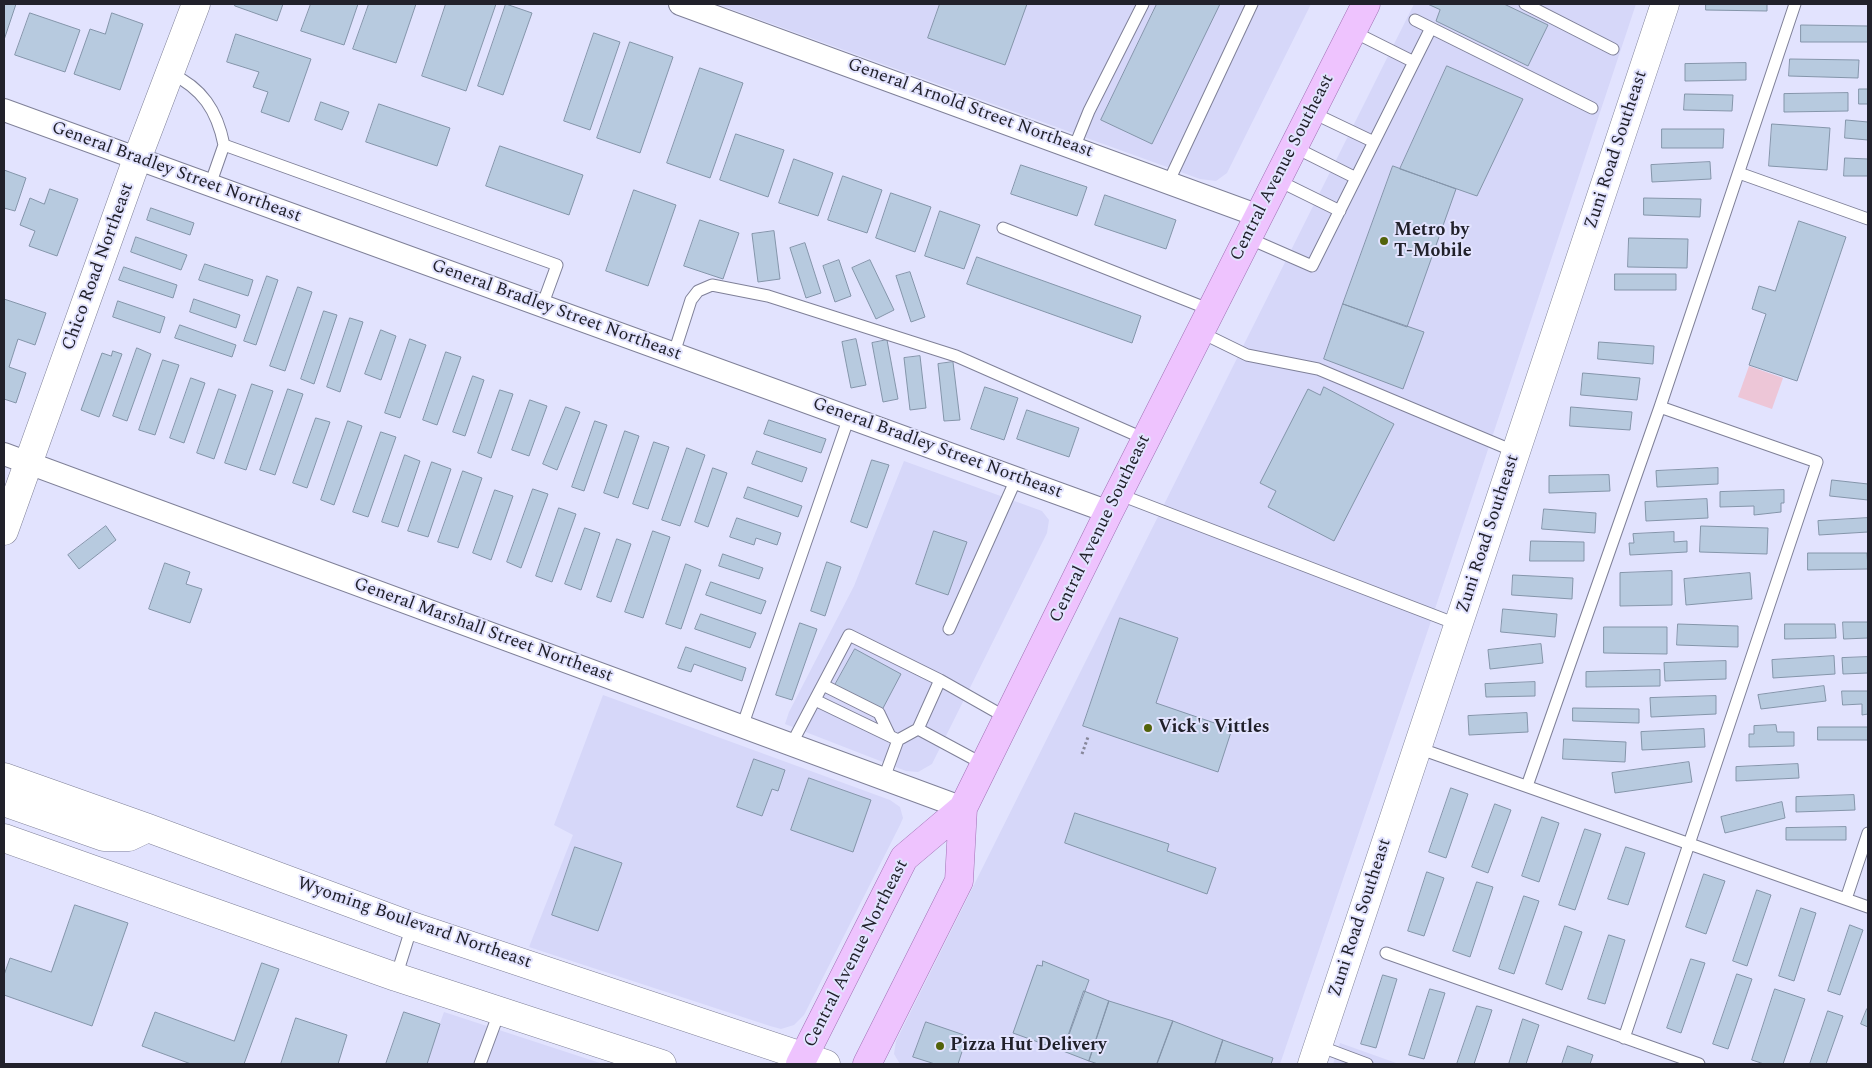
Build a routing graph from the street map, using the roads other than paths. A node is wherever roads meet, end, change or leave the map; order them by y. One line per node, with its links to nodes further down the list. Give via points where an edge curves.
1 (196, 4): 14 (main road, Chico Road Northeast)
2 (680, 4): 21 (street, General Arnold Street Northeast)
3 (1143, 4): 21 (lane)
4 (1252, 4): 26 (lane)
5 (1366, 4): 11 (main road, Central Avenue Southeast)
6 (1525, 4): 12 (lane)
7 (1665, 4): 38 (main road, Zuni Road Southeast)
8 (1795, 4): 23 (lane)
9 (1415, 20): 10 (lane)
10 (1431, 28): 13 (lane); 15 (lane)
11 (1352, 31): 13 (lane); 17 (main road, Central Avenue Southeast)
12 (1613, 48)
13 (1414, 62): 18 (lane)
14 (170, 73): 19 (lane, via 187,82 207,100 218,119); 22 (main road, Chico Road Northeast)
15 (1592, 108)
16 (4, 110): 22 (street, General Bradley Street Northeast)
17 (1311, 112): 18 (lane); 20 (main road, Central Avenue Southeast)
18 (1374, 142): 24 (lane)
19 (224, 145): 27 (lane); 32 (lane, via 557,264)
20 (1294, 147): 24 (lane); 25 (main road, Central Avenue Southeast)
21 (1074, 148): 26 (street, General Arnold Street Northeast)
22 (137, 159): 27 (street, General Bradley Street Northeast); 39 (main road, Chico Road Northeast)
23 (1739, 172): 29 (lane); 35 (lane)
24 (1356, 178): 28 (lane)
25 (1277, 180): 28 (lane); 30 (main road, Central Avenue Southeast)
26 (1168, 183): 30 (street, General Arnold Street Northeast)
27 (210, 185): 32 (street, General Bradley Street Northeast)
28 (1340, 211): 30 (lane, via 1312,266)
29 (1868, 219)
30 (1254, 227): 33 (main road, Central Avenue Southeast)
31 (1003, 228): 33 (lane)
32 (542, 306): 34 (street, General Bradley Street Northeast)
33 (1206, 321): 37 (main road, Central Avenue Southeast); 38 (lane, via 1247,355 1318,369)
34 (674, 353): 36 (street, General Bradley Street Northeast); 37 (lane, via 691,300 698,290 712,285 768,296 956,356)
35 (1660, 407): 57 (lane); 63 (lane, via 1817,462)
36 (849, 417): 40 (street, General Bradley Street Northeast); 49 (lane)
37 (1145, 439): 41 (main road, Central Avenue Southeast)
38 (1516, 452): 43 (main road, Zuni Road Southeast)
39 (16, 459): 42 (main road, Chico Road Northeast); 49 (street, General Marshall Street Northeast)
40 (1016, 477): 41 (street, General Bradley Street Northeast); 44 (lane)
41 (1113, 503): 43 (lane); 48 (main road, Central Avenue Southeast)
42 (4, 531)
43 (1459, 625): 53 (main road, Zuni Road Southeast)
44 (949, 628)
45 (940, 680): 46 (lane, via 849,635); 48 (lane); 50 (lane)
46 (823, 685): 47 (lane); 51 (lane, via 879,713)
47 (815, 700): 51 (lane); 52 (lane)
48 (1007, 718): 54 (main road, Central Avenue Southeast)
49 (742, 727): 52 (street, General Marshall Street Northeast)
50 (918, 729): 51 (lane); 54 (lane)
51 (894, 738): 56 (lane)
52 (791, 745): 56 (street, General Marshall Street Northeast)
53 (1418, 748): 57 (lane); 71 (main road, Zuni Road Southeast)
54 (985, 765): 59 (main road, Central Avenue Southeast)
55 (4, 778): 60 (main road, Wyoming Boulevard Northeast)
56 (884, 778): 59 (street, General Marshall Street Northeast)
57 (1527, 786): 63 (lane)
58 (4, 802): 60 (main road, via 104,837 129,837)
59 (962, 808): 73 (main road, Central Avenue Northeast, via 904,858); 76 (main road, Central Avenue Southeast, via 959,881)
60 (148, 828): 66 (main road, Wyoming Boulevard Northeast)
61 (1868, 834): 64 (lane)
62 (4, 838): 68 (main road)
63 (1690, 844): 64 (lane); 70 (lane)
64 (1846, 899): 65 (lane)
65 (1868, 907)
66 (412, 926): 68 (lane); 73 (main road, Wyoming Boulevard Northeast)
67 (1386, 953): 70 (lane)
68 (396, 978): 69 (main road)
69 (500, 1010): 74 (lane); 75 (main road)
70 (1624, 1038): 78 (lane)
71 (1315, 1055): 72 (lane)
72 (1351, 1061): 77 (lane)
73 (810, 1062)
74 (480, 1064)
75 (662, 1064)
76 (867, 1064)
77 (1367, 1064)
78 (1699, 1064)

